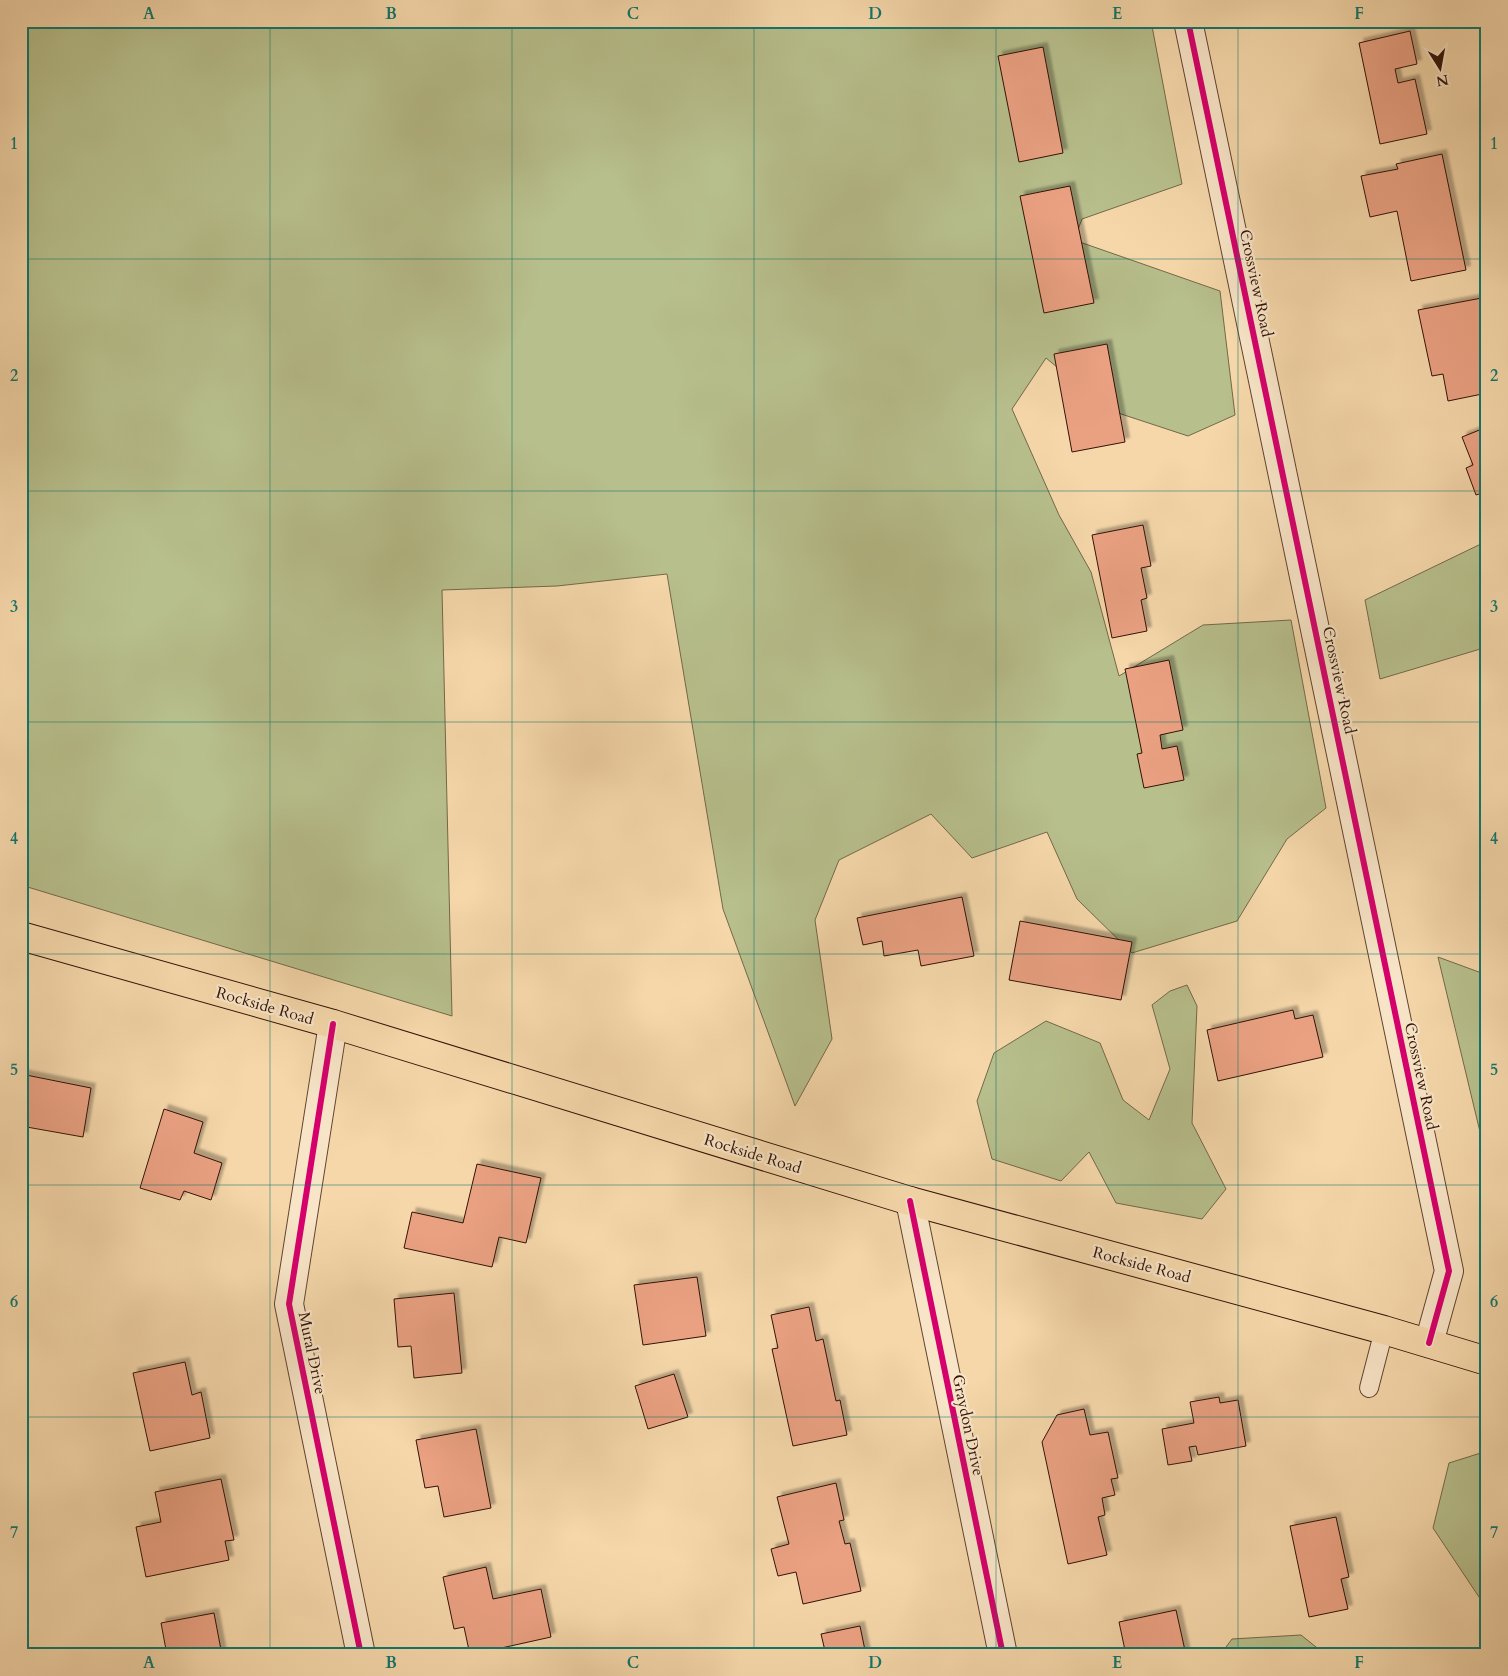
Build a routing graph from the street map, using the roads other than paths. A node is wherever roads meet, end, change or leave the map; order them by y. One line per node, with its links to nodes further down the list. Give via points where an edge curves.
1 (1188, 21): 6 (street, Crossview Road, via 1448,1263 1449,1271)
2 (21, 936): 3 (main road, Rockside Road)
3 (333, 1024): 4 (main road, Rockside Road); 9 (street, Mural Drive, via 289,1304)
4 (910, 1201): 5 (main road, Rockside Road); 10 (street, Graydon Drive)
5 (1384, 1330): 6 (main road, Rockside Road); 8 (lane)
6 (1429, 1343): 7 (main road, Rockside Road)
7 (1487, 1361)
8 (1369, 1388)
9 (361, 1655)
10 (1003, 1655)

